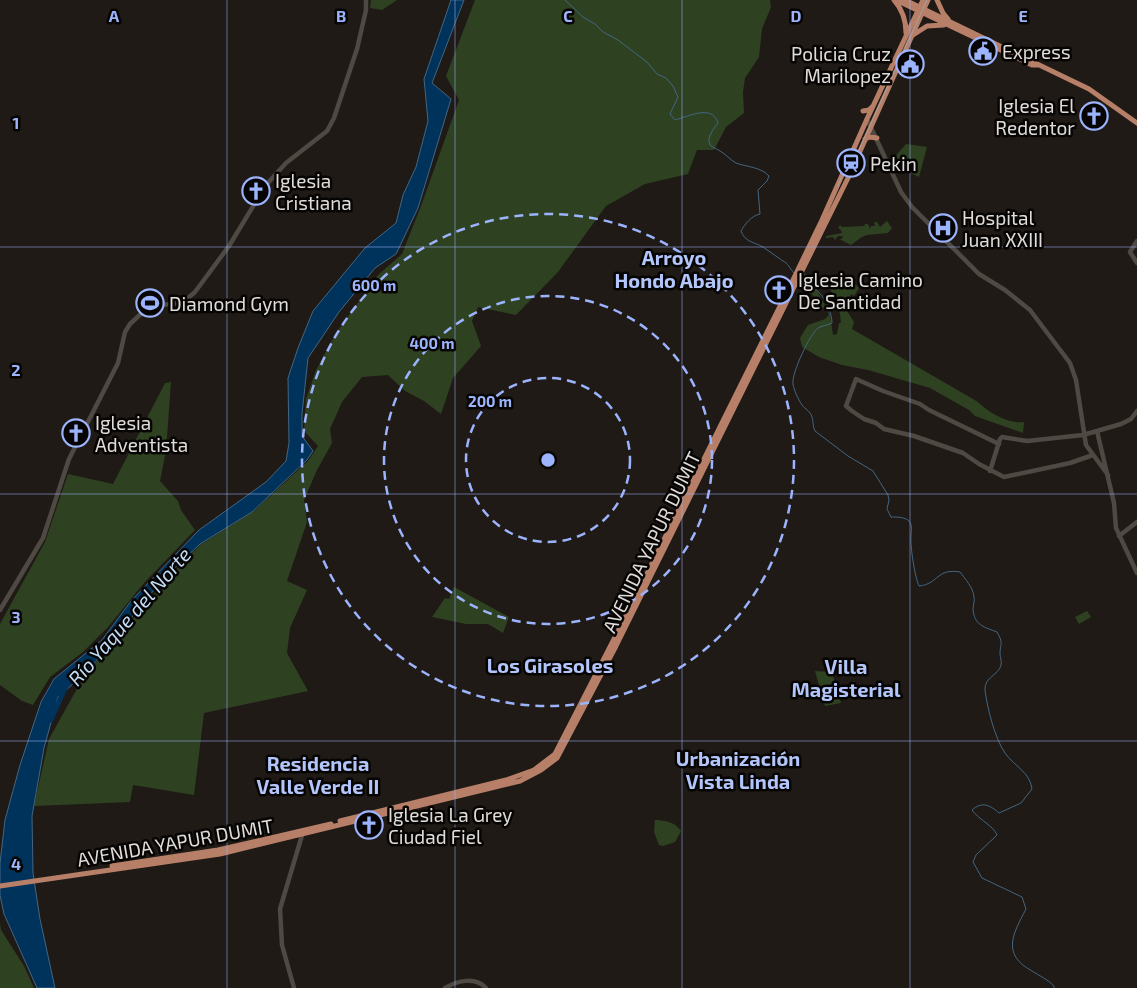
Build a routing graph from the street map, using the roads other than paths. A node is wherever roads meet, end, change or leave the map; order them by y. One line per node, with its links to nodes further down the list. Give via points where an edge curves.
1 (366, 0): 30 (main road, via 360,38 335,115 326,131 286,163 266,185 229,246 194,292 179,304 153,306 145,310 125,332 118,363 69,459 43,538)
2 (895, 0): 7 (main road); 9 (main road, via 904,18)
3 (905, 0): 7 (main road)
4 (923, 0): 7 (main road)
5 (928, 0): 7 (main road)
6 (937, 0): 8 (main road)
7 (921, 10): 8 (main road); 9 (main road, AVENIDA YAPUR DUMIT)
8 (952, 24): 9 (main road, via 927,26); 13 (main road, via 1092,91)
9 (908, 37): 10 (main road, AVENIDA YAPUR DUMIT); 14 (main road, AVENIDA YAPUR DUMIT)
10 (873, 106): 11 (main road); 12 (main road, AVENIDA YAPUR DUMIT)
11 (862, 111)
12 (867, 119): 14 (main road); 18 (main road, AVENIDA YAPUR DUMIT)
13 (1137, 123)
14 (871, 125): 15 (main road, AVENIDA YAPUR DUMIT); 16 (main road)
15 (865, 138): 16 (main road); 18 (main road, AVENIDA YAPUR DUMIT)
16 (877, 138): 22 (main road, via 898,187 912,207 978,274 1030,310 1067,359 1076,380)
17 (1137, 241): 19 (main road, via 1130,252)
18 (804, 262): 31 (main road, AVENIDA YAPUR DUMIT, via 620,639 557,758 520,781)
19 (1137, 263)
20 (1137, 411): 21 (main road, via 1122,424)
21 (1097, 431): 22 (main road); 25 (main road)
22 (1083, 435): 23 (main road, via 1027,441 1002,437); 24 (main road)
23 (999, 444): 26 (main road); 26 (main road, via 920,404 856,379 854,381 846,408 884,429 963,453)
24 (1092, 455): 25 (main road); 26 (main road, via 1014,476 1004,477)
25 (1103, 463): 28 (main road)
26 (990, 470)
27 (1137, 522): 28 (main road)
28 (1119, 536): 29 (main road)
29 (1137, 574)
30 (0, 610)
31 (303, 832): 32 (main road, AVENIDA YAPUR DUMIT, via 198,855); 33 (main road, via 280,909 282,945)
32 (0, 884)
33 (294, 988)
34 (445, 988): 35 (main road, via 468,980 479,982)
35 (486, 988)

